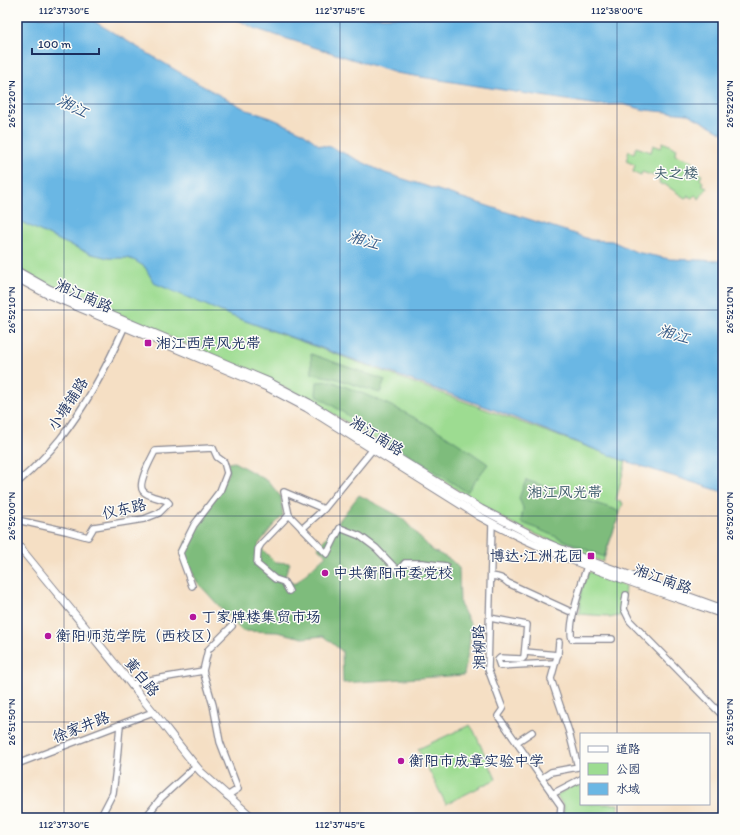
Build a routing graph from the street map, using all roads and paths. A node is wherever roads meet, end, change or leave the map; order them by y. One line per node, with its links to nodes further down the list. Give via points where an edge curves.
1 (17, 271): 18 (main road, 湘江南路, via 49,289 269,382 309,403 481,509 549,544)
2 (17, 278): 3 (main road, 湘江南路)
3 (124, 328): 4 (main road, 湘江南路, via 267,387); 5 (street, 小塘铺路, via 79,412 59,440)
4 (373, 449): 6 (street); 9 (main road, 湘江南路)
5 (17, 483)
6 (324, 508): 7 (street, via 284,492); 10 (street)
7 (289, 515): 10 (street); 16 (street, via 261,544 257,564 275,579 284,582)
8 (17, 520): 15 (street, 仪东路, via 88,537 94,527 144,519 159,512 168,503 167,500 148,494 141,487 155,452 213,448 216,458 224,462 227,473 220,491 194,524 180,553)
9 (492, 523): 13 (main road, 湘江南路, via 544,549); 14 (street, 湘柳路)
10 (302, 529): 12 (street, via 327,554 340,528 360,536 376,548 398,571 405,563)
11 (17, 544): 29 (main road, 黄白路)
12 (446, 566)
13 (586, 566): 20 (main road, 湘江南路); 23 (street, via 573,620 572,639)
14 (491, 576): 19 (street, via 504,579 508,584); 21 (street, 湘柳路)
15 (192, 586)
16 (289, 591)
17 (626, 595): 31 (street, via 624,609 630,621)
18 (723, 609)
19 (569, 611)
20 (723, 614)
21 (490, 616): 25 (street, via 527,625); 34 (street, 湘柳路, via 488,669 503,709 498,716)
22 (232, 626): 28 (street, via 208,650)
23 (612, 639)
24 (559, 642): 26 (street)
25 (525, 652): 26 (street); 27 (street, via 522,659 499,658 499,665)
26 (558, 655): 27 (street)
27 (555, 663): 37 (street, via 551,679 578,767 551,772)
28 (203, 671): 29 (street); 40 (street, via 220,742 238,789)
29 (131, 684): 30 (main road, 黄白路)
30 (153, 712): 32 (street, 徐家井路); 36 (main road, 黄白路)
31 (723, 716)
32 (120, 725): 35 (street, 徐家井路); 41 (street, via 113,793)
33 (532, 732): 34 (street)
34 (517, 742): 37 (street, 湘柳路)
35 (17, 764)
36 (196, 766): 40 (main road, 黄白路); 42 (street, via 161,798)
37 (542, 778): 39 (street, 湘柳路)
38 (580, 780): 39 (street)
39 (552, 794): 44 (street, 湘柳路, via 561,806)
40 (227, 796): 43 (main road, 黄白路)
41 (100, 818)
42 (145, 818)
43 (254, 818)
44 (560, 818)

